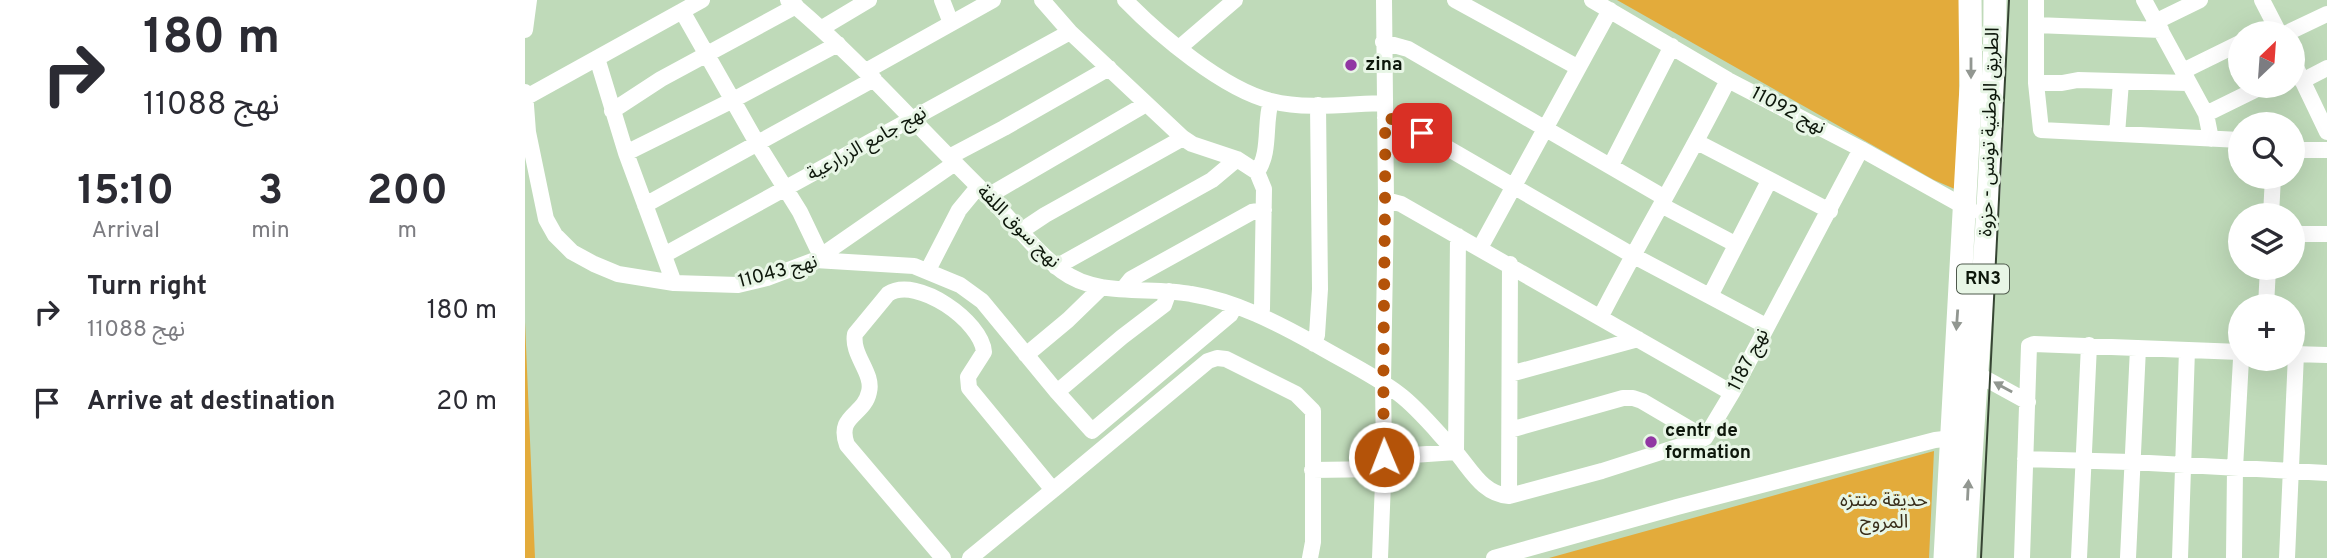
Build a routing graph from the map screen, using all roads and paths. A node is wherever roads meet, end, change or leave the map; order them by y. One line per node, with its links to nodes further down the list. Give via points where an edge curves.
1 (529, 0): 28 (street)
2 (702, 0): 20 (street)
3 (869, 0): 27 (street)
4 (942, 0): 24 (street)
5 (993, 0): 24 (street)
6 (1042, 0): 29 (street)
7 (1125, 0): 33 (street)
8 (1235, 0): 33 (street)
9 (1384, 0): 30 (street)
10 (1455, 0): 37 (street)
11 (1592, 0): 19 (street, نهج 11092)
12 (1970, 0): 81 (highway, الطريق الوطنية تونس - حزوة / RN3, one-way to 81)
13 (1995, 0): 84 (highway, الطريق الوطنية تونس - حزوة / RN3)
14 (2036, 0): 25 (street)
15 (2144, 0): 26 (street)
16 (2200, 0): 26 (street)
17 (2262, 0): 22 (street)
18 (792, 3): 27 (street, نهج سوق اللفة); 35 (street)
19 (1609, 10): 32 (street, نهج 11092); 37 (street)
20 (682, 11): 35 (street); 36 (street)
21 (2327, 14): 23 (street)
22 (2274, 21)
23 (2305, 22)
24 (951, 23): 41 (street)
25 (2036, 25): 26 (street); 45 (street)
26 (2159, 25): 42 (street)
27 (822, 28): 31 (street, نهج سوق اللفة)
28 (525, 30)
29 (1070, 32): 38 (street); 57 (street, نهج جامع الزرارعية)
30 (1383, 42): 54 (street); 58 (street, via 1408,49)
31 (838, 44): 41 (street, نهج سوق اللفة); 50 (street)
32 (1672, 46): 43 (street, نهج 11092); 72 (street)
33 (1179, 48): 51 (street, via 1243,91)
34 (2228, 51): 42 (street)
35 (706, 54): 50 (street); 55 (street)
36 (597, 58): 48 (street); 55 (street)
37 (1577, 67): 58 (street)
38 (1109, 68): 52 (street); 71 (street)
39 (2327, 68): 40 (street)
40 (2305, 69)
41 (870, 75): 57 (street, نهج سوق اللفة); 65 (street)
42 (2186, 77): 44 (street); 56 (street)
43 (1728, 80): 64 (street); 66 (street, نهج 11092)
44 (2121, 82): 45 (street); 60 (street)
45 (2036, 83): 60 (street, via 2041,130)
46 (2305, 87): 59 (street)
47 (525, 92): 48 (street, نهج 11043)
48 (525, 98): 97 (street, نهج 11043, via 542,205 555,235 572,252 618,274)
49 (2239, 98): 56 (street)
50 (733, 100): 65 (street); 69 (street)
51 (1271, 101): 53 (street); 73 (street, via 1264,162)
52 (1146, 104): 61 (street); 77 (street)
53 (1318, 105): 54 (street); 107 (street, via 1320,289)
54 (1385, 110): 75 (street); 78 (street)
55 (612, 111): 69 (street)
56 (2206, 114): 62 (street)
57 (913, 120): 71 (street, نهج سوق اللفة); 76 (street, نهج جامع الزرارعية)
58 (1546, 127): 72 (street); 75 (street)
59 (2327, 129)
60 (2117, 134): 62 (street)
61 (1183, 138): 70 (street); 85 (street)
62 (2211, 138): 63 (street)
63 (2228, 139)
64 (1697, 142): 74 (street); 79 (street)
65 (757, 143): 76 (street); 80 (street)
66 (1861, 149): 81 (street, نهج 11092); 83 (street, نهج 1187)
67 (2305, 150): 68 (street)
68 (2327, 150)
69 (626, 153): 80 (street)
70 (1237, 159): 73 (street); 95 (street, via 1212,180)
71 (952, 160): 77 (street, نهج سوق اللفة); 93 (street)
72 (1611, 165): 79 (street)
73 (1257, 172): 82 (street, via 1264,189)
74 (1769, 181): 83 (street); 89 (street)
75 (1515, 186): 90 (street); 92 (street)
76 (784, 189): 91 (street, نهج جامع الزرارعية); 93 (street, via 800,212)
77 (983, 191): 85 (street, نهج سوق اللفة); 96 (street, via 959,210)
78 (1386, 200): 88 (street); 119 (street)
79 (1663, 201): 89 (street); 92 (street)
80 (645, 205): 91 (street)
81 (1964, 208): 84 (street, نهج 11092); 124 (highway, الطريق الوطنية تونس - حزوة / RN3, one-way to 124)
82 (1264, 210): 99 (street, via 1252,212 1131,279); 103 (street)
83 (1829, 211): 105 (street, نهج 1187)
84 (1987, 218): 118 (highway, الطريق الوطنية تونس - حزوة / RN3)
85 (1021, 231): 95 (street, نهج سوق اللفة)
86 (2305, 234): 87 (street)
87 (2327, 234)
88 (1458, 236): 90 (street); 126 (street)
89 (1735, 244): 101 (street)
90 (1480, 248): 94 (street)
91 (664, 255): 97 (street)
92 (1632, 255): 101 (street); 104 (street)
93 (818, 258): 96 (street, نهج 11043); 97 (street, نهج 11043, via 753,283)
94 (1510, 264): 104 (street); 117 (street)
95 (1056, 267): 98 (street, نهج سوق اللفة)
96 (928, 270): 113 (street, نهج 11043, via 982,301)
97 (674, 283)
98 (1102, 287): 99 (street, نهج سوق اللفة); 113 (street)
99 (1123, 289): 100 (street, نهج سوق اللفة)
100 (1169, 291): 102 (street, نهج سوق اللفة); 120 (street, via 1164,305)
101 (1710, 296): 105 (street)
102 (1235, 306): 103 (street, نهج سوق اللفة); 120 (street, نهج 11043, via 1092,431)
103 (1259, 315): 107 (street, نهج سوق اللفة)
104 (1601, 316): 106 (street)
105 (1766, 326): 121 (street, نهج 1187)
106 (1638, 339): 117 (street); 121 (street)
107 (1314, 344): 119 (street, نهج سوق اللفة)
108 (2089, 345): 109 (street); 122 (street, via 2029,346); 128 (street)
109 (2138, 348): 110 (street); 129 (street)
110 (2187, 350): 111 (street); 131 (street)
111 (2228, 352)
112 (2305, 354): 114 (street)
113 (1026, 355): 120 (street, نهج 11043)
114 (2327, 355)
115 (2240, 371): 132 (street)
116 (2293, 371): 134 (street)
117 (1510, 374): 123 (street)
118 (1977, 374): 122 (street, one-way to 118); 124 (highway, الطريق الوطنية تونس - حزوة / RN3)
119 (1383, 383): 126 (street); 130 (street)
120 (1057, 392)
121 (1733, 393): 125 (street, نهج 1187)
122 (2028, 401): 127 (street)
123 (1510, 430): 125 (street, via 1633,398); 137 (street)
124 (1961, 437): 142 (street); 143 (highway, الطريق الوطنية تونس - حزوة / RN3); 144 (highway, الطريق الوطنية تونس - حزوة / RN3, one-way to 124)
125 (1705, 438): 137 (street)
126 (1456, 452): 130 (street); 137 (street, via 1489,491)
127 (2025, 459): 128 (street); 145 (street)
128 (2084, 460): 129 (street); 146 (street)
129 (2131, 462): 131 (street); 147 (street)
130 (1383, 463): 133 (street); 141 (street)
131 (2183, 464): 132 (street); 148 (street)
132 (2235, 468): 134 (street); 149 (street)
133 (1312, 470): 136 (street, via 1313,411 1308,404 1296,394 1217,358); 140 (street)
134 (2290, 471): 135 (street); 150 (street)
135 (2327, 473)
136 (1053, 490): 138 (street, via 969,388 968,377 984,352 980,338 944,301 911,290 888,294 855,334 856,352 870,392 843,435); 139 (street)
137 (1509, 496)
138 (943, 558)
139 (970, 558)
140 (1310, 558)
141 (1380, 558)
142 (1494, 558)
143 (1945, 558)
144 (1965, 558)
145 (2022, 558)
146 (2079, 558)
147 (2128, 558)
148 (2180, 558)
149 (2234, 558)
150 (2287, 558)

